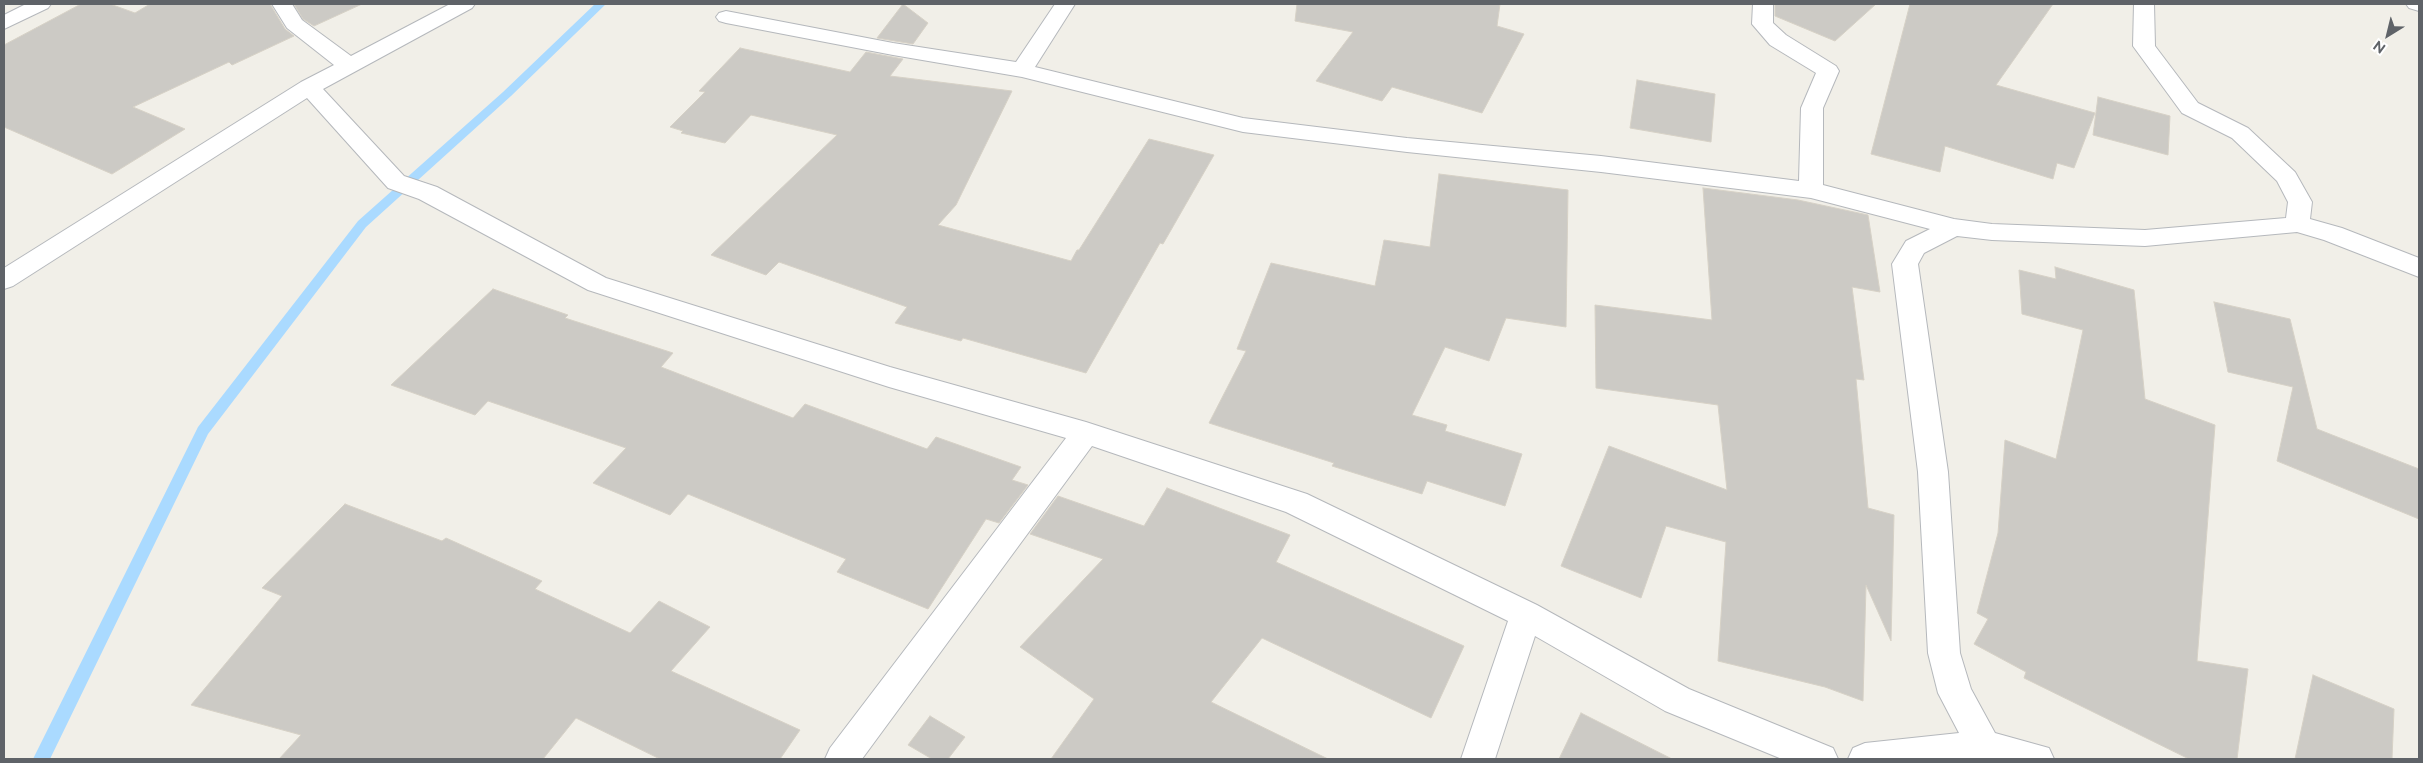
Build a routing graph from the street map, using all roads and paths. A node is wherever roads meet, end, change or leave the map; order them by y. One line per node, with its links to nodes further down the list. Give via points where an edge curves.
1 (41, 4): 8 (street)
2 (282, 4): 9 (street, via 294,24)
3 (465, 4): 9 (street)
4 (1065, 4): 10 (street)
5 (1763, 4): 12 (street, via 1762,24 1778,40 1828,70 1812,108)
6 (2144, 4): 13 (street, via 2144,46 2190,108 2240,133 2287,177 2300,202)
7 (726, 17): 10 (street)
8 (4, 23)
9 (350, 66): 11 (street)
10 (1022, 70): 12 (street, via 1243,125)
11 (309, 87): 16 (street); 17 (street, via 396,182 428,193 596,284 889,377)
12 (1811, 190): 14 (street)
13 (2296, 224): 14 (street, via 2145,238 1992,232); 15 (street, via 2333,234)
14 (1954, 227): 19 (street, via 1915,247 1905,264 1934,472 1944,654 1955,694)
15 (2419, 268)
16 (4, 280)
17 (1086, 433): 18 (street, via 1296,503); 20 (street)
18 (1526, 615): 21 (street); 22 (street, via 1677,700)
19 (1984, 747): 23 (street); 24 (street)
20 (842, 759)
21 (1478, 759)
22 (1821, 759)
23 (1865, 759)
24 (2038, 759)

